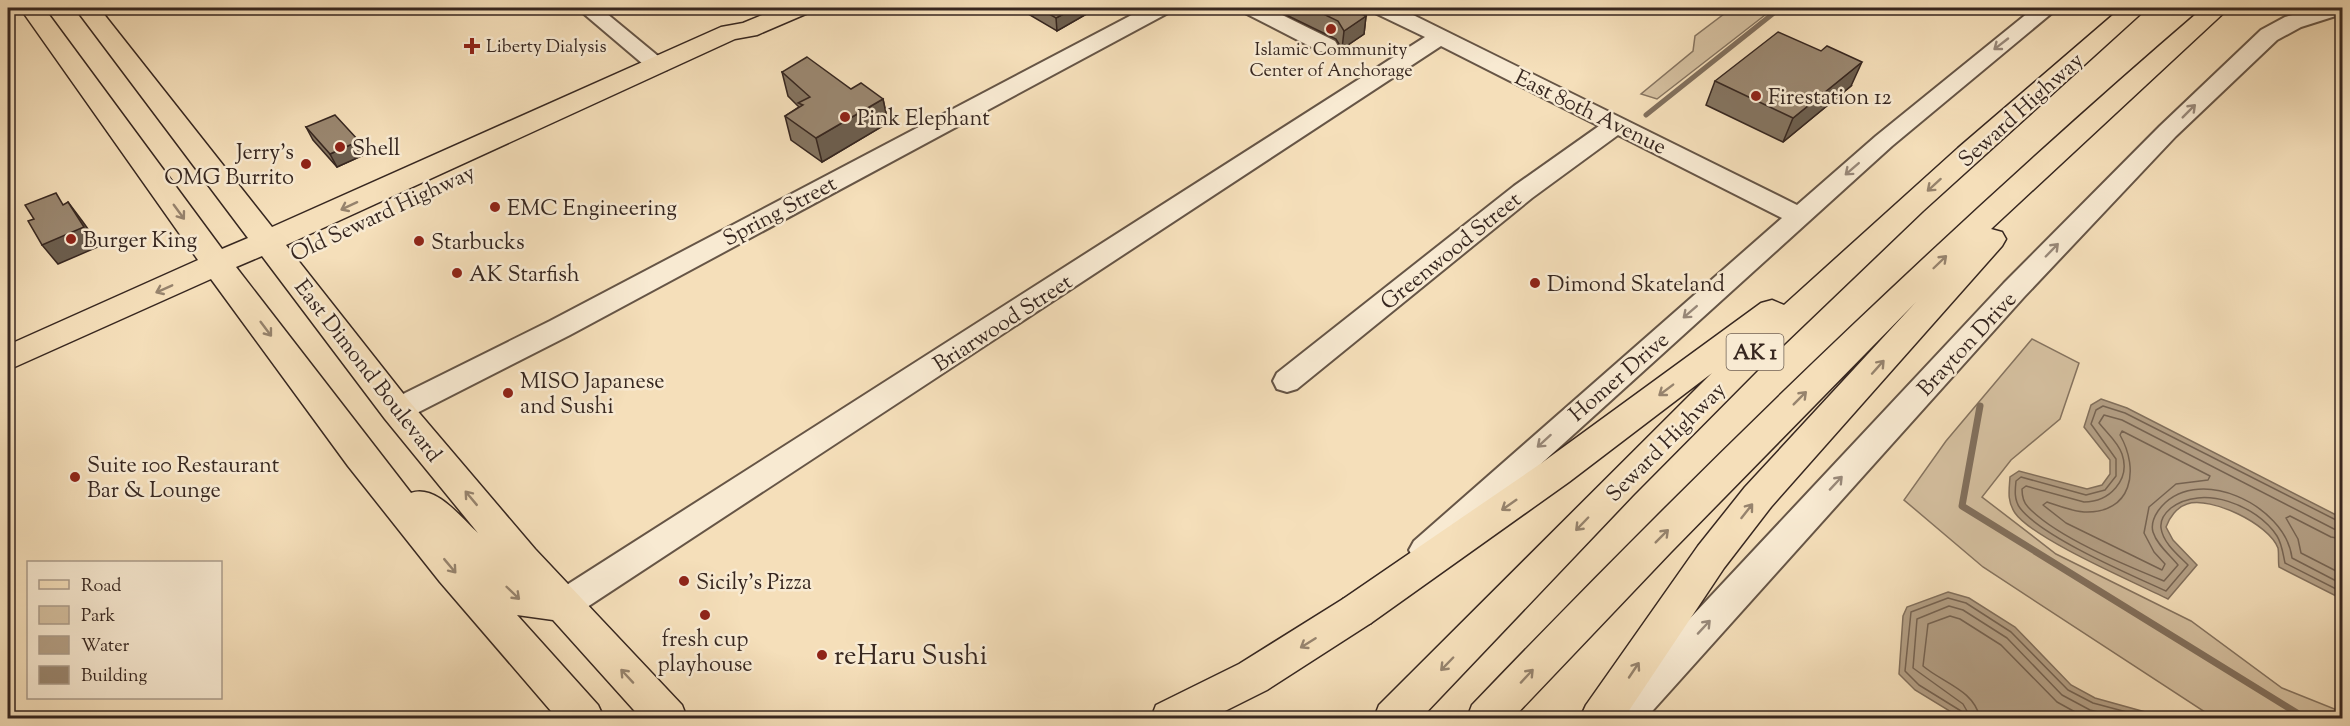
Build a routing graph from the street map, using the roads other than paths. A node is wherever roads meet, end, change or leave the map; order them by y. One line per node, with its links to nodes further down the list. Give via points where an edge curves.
1 (32, 8): 17 (main road)
2 (58, 8): 16 (main road, via 93,52)
3 (87, 8): 16 (main road, East Dimond Boulevard)
4 (587, 8): 18 (street)
5 (799, 8): 13 (main road, Old Seward Highway)
6 (1160, 8): 30 (street, Spring Street, via 560,328)
7 (1253, 8): 15 (street)
8 (1383, 8): 14 (street, East 80th Avenue)
9 (2048, 8): 23 (street, Homer Drive, one-way to 23, via 1929,103)
10 (2135, 8): 24 (main road, Seward Highway / AK 1, one-way to 24)
11 (2217, 8): 19 (main road, AK 1)
12 (2339, 8): 40 (street, Brayton Drive, one-way to 12, via 2012,292 2168,131 2269,35 2293,22)
13 (748, 30): 18 (main road, Old Seward Highway, via 730,32); 22 (main road, Old Seward Highway, via 743,42)
14 (1440, 38): 20 (street, East 80th Avenue); 32 (street, Briarwood Street)
15 (1327, 46)
16 (123, 54): 21 (main road, East Dimond Boulevard)
17 (70, 61): 21 (main road, via 115,80); 26 (main road, one-way to 26)
18 (658, 65): 22 (main road, via 643,80 556,123); 25 (main road, Old Seward Highway, one-way to 25)
19 (2132, 81): 38 (main road, AK 1, one-way to 19, via 1582,616 1850,348); 39 (main road, one-way to 19, via 1711,557 1758,497)
20 (1617, 124): 23 (street, East 80th Avenue); 28 (street, Greenwood Street, via 1523,192)
21 (195, 146): 25 (main road, East Dimond Boulevard)
22 (498, 158): 25 (main road, Old Seward Highway)
23 (1799, 216): 33 (street, Homer Drive, one-way to 33)
24 (1898, 217): 33 (main road, one-way to 33, via 1556,472); 37 (main road, Seward Highway / AK 1, one-way to 37, via 1696,408)
25 (275, 250): 26 (main road, Old Seward Highway); 30 (main road, East Dimond Boulevard)
26 (224, 274): 27 (main road, Old Seward Highway, one-way to 27); 29 (main road, Old Seward Highway); 31 (main road, one-way to 31)
27 (8, 358)
28 (1287, 381)
29 (8, 383)
30 (397, 410): 32 (main road, East Dimond Boulevard, one-way to 30)
31 (375, 473): 32 (main road, one-way to 32, via 405,490 480,558 519,600); 34 (main road, one-way to 34, via 453,571)
32 (563, 605): 35 (main road, East Dimond Boulevard, one-way to 32)
33 (1357, 611): 36 (main road, Homer Drive, one-way to 36, via 1253,677)
34 (583, 718)
35 (667, 718)
36 (1171, 718)
37 (1394, 718)
38 (1487, 718)
39 (1601, 718)
40 (1624, 718)

